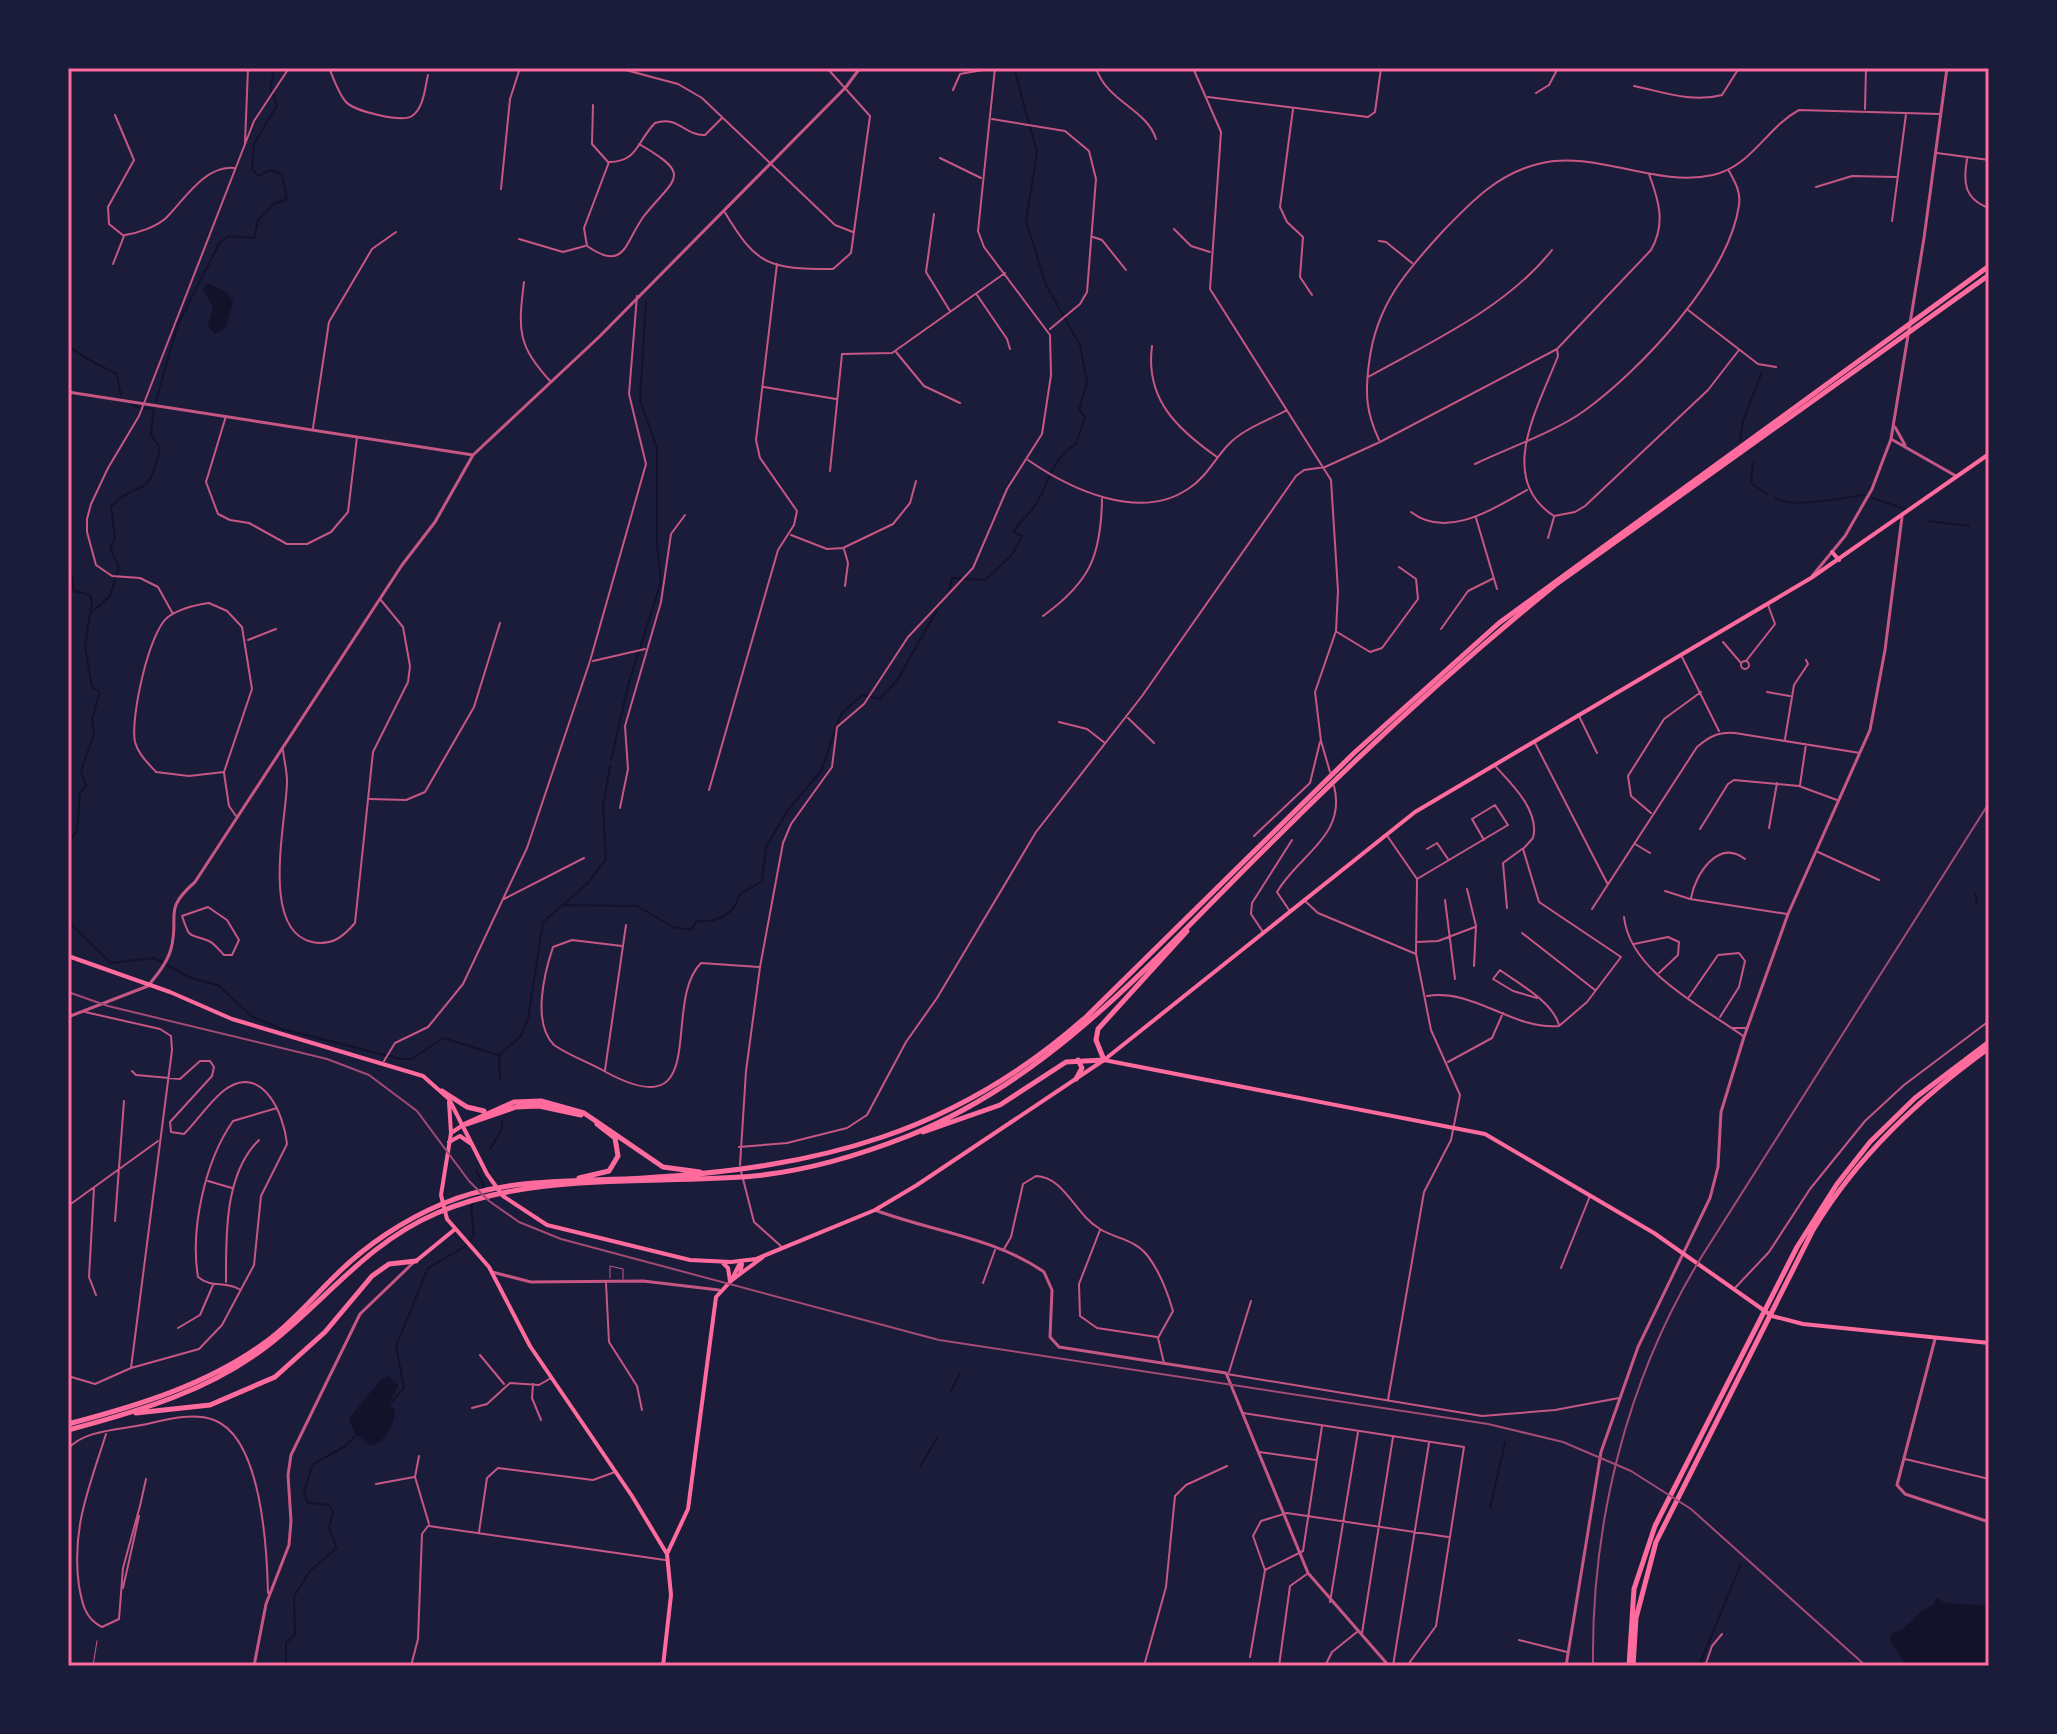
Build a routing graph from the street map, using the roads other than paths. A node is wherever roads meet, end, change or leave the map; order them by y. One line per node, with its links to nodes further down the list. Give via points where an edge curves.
1 (248, 68): 33 (street)
2 (289, 68): 33 (street)
3 (329, 68): 18 (street, via 345,102 395,119 410,118 420,108)
4 (520, 68): 47 (street, via 510,99)
5 (618, 68): 17 (street)
6 (635, 68): 17 (street)
7 (827, 68): 20 (street)
8 (860, 68): 20 (street)
9 (994, 68): 21 (street, via 960,74); 31 (street)
10 (1096, 68): 32 (street, via 1110,93 1149,125)
11 (1193, 68): 23 (street)
12 (1381, 68): 25 (street, via 1375,112 1368,117)
13 (1558, 68): 22 (street, via 1549,85)
14 (1739, 68): 19 (street, via 1722,95 1708,98)
15 (1866, 68): 26 (street)
16 (1947, 68): 28 (street)
17 (633, 73): 30 (street, via 691,90)
18 (428, 75)
19 (1634, 86)
20 (846, 87): 40 (street); 54 (street, via 870,116)
21 (953, 90)
22 (1536, 93)
23 (1206, 97): 25 (street); 61 (street, via 1221,132)
24 (593, 105): 39 (street, via 592,144)
25 (1293, 108): 71 (street, via 1280,207 1303,237 1300,277)
26 (1865, 110): 27 (street); 42 (street, via 1799,110)
27 (1906, 113): 28 (street); 45 (street)
28 (1941, 114): 35 (street)
29 (115, 115): 55 (street, via 134,160 108,207 109,224)
30 (722, 118): 34 (street, via 705,135 677,121 655,123); 40 (street)
31 (990, 118): 44 (street); 56 (street, via 1065,131 1085,145 1095,170)
32 (1156, 139)
33 (245, 144): 41 (street)
34 (639, 144): 39 (street, via 624,162); 59 (street, via 671,166 671,189 619,254 604,256)
35 (1937, 153): 37 (street); 92 (street)
36 (940, 158): 44 (street)
37 (1967, 159): 38 (street); 48 (street, via 1965,188)
38 (1989, 160)
39 (609, 162): 59 (street, via 584,228)
40 (769, 163): 49 (street); 54 (street, via 835,225)
41 (235, 168): 55 (street, via 216,169 180,198 165,219); 88 (street)
42 (1728, 170): 43 (street, via 1699,177); 73 (street, via 1738,187 1739,205 1711,276)
43 (1649, 174): 62 (street, via 1568,160 1518,170 1473,200); 79 (street, via 1660,209 1660,235)
44 (983, 178): 67 (street, via 979,236)
45 (1897, 178): 46 (street, via 1852,176); 51 (street)
46 (1816, 187)
47 (501, 189)
48 (1989, 208)
49 (724, 210): 64 (street, via 755,256); 72 (street)
50 (934, 214): 74 (street, via 926,272)
51 (1892, 221)
52 (1174, 229): 61 (street, via 1191,246)
53 (396, 232): 93 (street, via 372,249 329,322)
54 (855, 232): 64 (street, via 851,253 833,269)
55 (124, 236): 63 (street)
56 (1092, 237): 66 (street, via 1105,243); 75 (street, via 1085,296)
57 (519, 239): 59 (street, via 567,252)
58 (1379, 241): 62 (street)
59 (587, 246)
60 (1552, 250): 83 (street, via 1508,292)
61 (1211, 252): 90 (street, via 1208,278 1213,294)
62 (1412, 263): 83 (street, via 1380,313)
63 (113, 264)
64 (777, 264): 85 (street)
65 (1989, 266): 76 (highway)
66 (1126, 270)
67 (1005, 273): 70 (street); 75 (street)
68 (1989, 275): 76 (highway)
69 (524, 282): 84 (street, via 523,347)
70 (976, 294): 74 (street); 78 (street)
71 (1312, 295)
72 (637, 296): 84 (street); 138 (street, via 629,394 646,464)
73 (1687, 310): 80 (street); 96 (street, via 1590,406)
74 (950, 312): 81 (street)
75 (1049, 330): 102 (street, via 1051,375 1040,440)
76 (1902, 334): 193 (highway, via 1498,631); 250 (highway, via 1499,623 1354,753 1114,991 1041,1054 956,1108 908,1129 832,1154)
77 (1152, 346): 101 (street, via 1153,380 1163,407 1179,428)
78 (1010, 349)
79 (1557, 349): 96 (street); 97 (street)
80 (1739, 350): 82 (street, via 1761,366); 112 (street, via 1708,390 1585,506)
81 (895, 351): 87 (street, via 842,354); 89 (street, via 924,386)
82 (1776, 367)
83 (1367, 377): 97 (street, via 1366,408)
84 (551, 383): 100 (street)
85 (762, 387): 87 (street); 115 (street, via 756,440 760,458 797,511)
86 (68, 392): 88 (street)
87 (837, 399): 105 (street)
88 (142, 403): 91 (street); 127 (street, via 87,519 93,557 105,573 140,578 158,587)
89 (960, 403)
90 (1287, 410): 101 (street, via 1236,438); 104 (street)
91 (226, 416): 93 (street); 94 (street, via 207,493 218,514 249,523 287,544 307,544 340,524 351,497)
92 (1894, 424): 95 (street); 98 (street)
93 (313, 429): 94 (street)
94 (357, 436): 100 (street)
95 (1891, 439): 98 (street); 118 (street, via 1872,489)
96 (1525, 441): 103 (street); 108 (street)
97 (1380, 442): 104 (street)
98 (1907, 448): 106 (street)
99 (1989, 454): 106 (main road)
100 (473, 455): 125 (street, via 435,522)
101 (1218, 457): 109 (street, via 1178,494 1144,501)
102 (1027, 459): 109 (street, via 1058,480); 209 (street, via 1007,489 973,568 908,637 869,699 837,727 832,767 783,843)
103 (1475, 464)
104 (1325, 467): 132 (street, via 1333,496); 145 (street, via 1296,476)
105 (830, 471)
106 (1956, 476): 114 (main road)
107 (916, 481): 117 (street, via 910,503 893,524)
108 (1528, 490): 112 (street); 113 (street)
109 (1102, 496): 128 (street, via 1093,562 1076,589)
110 (1411, 512): 113 (street, via 1418,518 1453,522)
111 (685, 515): 135 (street, via 671,534 661,602)
112 (1554, 516): 116 (street)
113 (1476, 517): 121 (street)
114 (1902, 517): 119 (main road); 156 (street, via 1881,672)
115 (789, 534): 117 (street, via 827,549); 161 (street, via 775,560)
116 (1548, 538)
117 (843, 548): 123 (street, via 848,563)
118 (1832, 552): 119 (main road); 122 (street)
119 (1839, 560): 122 (main road)
120 (1399, 567): 132 (street, via 1416,579 1418,599 1382,648 1370,652)
121 (1494, 578): 124 (street); 131 (street, via 1468,591)
122 (1811, 578): 126 (main road)
123 (845, 586)
124 (1497, 589)
125 (380, 599): 154 (street); 162 (street, via 403,627 410,666 408,682 375,746)
126 (1768, 604): 136 (main road); 139 (street, via 1775,624)
127 (173, 614): 133 (street, via 209,603 227,611); 158 (street, via 151,642 135,745 156,772)
128 (1043, 616)
129 (500, 623): 162 (street, via 474,707 425,792 406,800)
130 (276, 629): 133 (street)
131 (1441, 629)
132 (1336, 631): 149 (street, via 1315,692)
133 (247, 640): 158 (street, via 252,689)
134 (1723, 642): 140 (street)
135 (646, 649): 138 (street); 164 (street, via 625,726 628,769)
136 (1681, 655): 141 (street); 144 (main road)
137 (1806, 660): 143 (street)
138 (590, 661): 186 (street, via 527,848)
139 (1746, 661): 140 (street); 140 (street, via 1747,669)
140 (1741, 663)
141 (1701, 692): 147 (street); 165 (street, via 1668,714 1628,776 1631,796)
142 (1767, 692): 143 (street)
143 (1791, 696): 148 (street)
144 (1578, 713): 150 (main road); 155 (street)
145 (1127, 717): 151 (street); 152 (street)
146 (1059, 722): 151 (street, via 1087,729)
147 (1719, 732): 148 (street); 165 (street, via 1697,747)
148 (1785, 740): 153 (street)
149 (1321, 741): 170 (street, via 1310,783); 192 (street, via 1337,807 1326,838 1285,876 1277,892)
150 (1534, 742): 157 (main road); 183 (street)
151 (1106, 743): 248 (street, via 1036,832 867,1115 847,1128)
152 (1154, 743)
153 (1806, 744): 156 (street); 160 (street)
154 (283, 749): 162 (street, via 287,780 278,853 284,910 291,929 307,941 325,944 343,937 355,923); 166 (street)
155 (1597, 753)
156 (1860, 753): 163 (street)
157 (1495, 767): 169 (main road); 175 (street, via 1514,785 1534,823 1533,838)
158 (224, 772): 166 (street, via 229,806)
159 (1777, 783): 160 (street); 167 (street); 168 (street, via 1744,779 1728,784)
160 (1799, 786): 163 (street)
161 (709, 790)
162 (368, 798)
163 (1839, 801): 176 (street)
164 (620, 808)
165 (1652, 814): 173 (street)
166 (237, 817): 195 (street, via 195,882 175,901)
167 (1769, 828)
168 (1700, 829)
169 (1385, 834): 181 (street); 188 (main road)
170 (1254, 836)
171 (1292, 840): 200 (street, via 1250,910)
172 (1484, 840): 172 (street, via 1508,825 1495,805 1472,819); 180 (street)
173 (1634, 844): 177 (street); 183 (street)
174 (1427, 849): 180 (street, via 1437,843)
175 (1523, 849): 190 (street, via 1503,863); 213 (street, via 1539,902 1621,957)
176 (1818, 852): 182 (street); 194 (street)
177 (1650, 853)
178 (584, 858): 186 (street)
179 (1745, 859): 187 (street, via 1730,854 1712,859 1699,872)
180 (1449, 860): 181 (street)
181 (1417, 879): 203 (street)
182 (1879, 880)
183 (1607, 883): 191 (street)
184 (1467, 889): 199 (street)
185 (1665, 891): 187 (street)
186 (503, 899): 228 (street, via 463,984 442,1014 395,1043)
187 (1690, 899): 194 (street)
188 (1304, 900): 192 (main road); 206 (street, via 1318,913)
189 (1445, 900): 202 (street)
190 (1507, 908)
191 (1592, 909)
192 (1289, 911): 200 (main road)
193 (1203, 912): 229 (highway, via 1098,1029 1096,1040); 243 (highway, via 1054,1051 978,1102)
194 (1788, 914): 224 (street)
195 (173, 915): 196 (street); 212 (street, via 174,933 165,962)
196 (182, 916): 196 (street, via 196,940 209,941 224,955 238,950 239,940 218,912 208,907)
197 (1624, 917): 204 (street)
198 (626, 925): 205 (street)
199 (1476, 926): 202 (street); 208 (street)
200 (1264, 933): 229 (main road)
201 (1522, 933): 213 (street)
202 (1449, 935): 203 (street); 211 (street)
203 (1416, 942): 206 (street)
204 (1634, 944): 210 (street); 210 (street, via 1668,937 1679,942 1678,955)
205 (622, 946): 232 (street); 232 (street, via 561,941 549,960 542,1018 547,1038)
206 (1416, 954): 214 (street)
207 (68, 956): 212 (main road)
208 (1474, 966)
209 (760, 967): 232 (street, via 707,961 694,969 677,1064 665,1082 636,1088); 248 (street)
210 (1658, 974): 216 (street)
211 (1455, 979)
212 (148, 986): 217 (street); 228 (main road, via 232,1019)
213 (1596, 991): 222 (street)
214 (1425, 997): 218 (street, via 1458,996); 230 (street, via 1431,1030)
215 (1537, 998): 215 (street, via 1500,970 1493,979 1513,991); 222 (street, via 1556,1015)
216 (1688, 998): 220 (street); 220 (street, via 1718,955 1739,953 1745,961 1739,987)
217 (84, 1011): 219 (street); 234 (street, via 171,1036)
218 (1503, 1013): 222 (street); 230 (street, via 1492,1038)
219 (68, 1017)
220 (1719, 1018): 223 (street)
221 (1989, 1021): 284 (street, via 1865,1121 1810,1189 1769,1252)
222 (1559, 1026)
223 (1732, 1028): 224 (street); 225 (street)
224 (1747, 1028): 225 (street)
225 (1744, 1037): 266 (street, via 1722,1104 1712,1190)
226 (1989, 1045): 361 (highway, via 1914,1107 1863,1158 1827,1207 1670,1512 1641,1590); 361 (highway, via 1915,1098 1870,1142 1817,1212 1663,1507 1634,1589)
227 (1078, 1059): 229 (highway); 233 (highway, via 1082,1067); 243 (highway, via 993,1109)
228 (384, 1060): 235 (main road, via 418,1073)
229 (1104, 1060): 233 (main road); 241 (main road)
230 (1446, 1062): 241 (street, via 1460,1095)
231 (132, 1071): 234 (street)
232 (605, 1072)
233 (1076, 1079): 258 (main road)
234 (166, 1080): 238 (street, via 183,1079 200,1061 214,1067 212,1076 173,1118 169,1129 180,1136 221,1093 241,1083 266,1090); 244 (street)
235 (442, 1091): 236 (main road); 239 (highway, via 471,1109)
236 (449, 1099): 240 (main road); 242 (main road)
237 (124, 1101): 249 (street)
238 (278, 1108): 251 (street, via 233,1121); 282 (street, via 287,1144 264,1186 254,1265)
239 (489, 1110): 240 (highway); 250 (highway, via 514,1102 567,1107 607,1126 663,1167)
240 (463, 1125): 242 (main road); 247 (main road); 252 (highway, via 516,1107 539,1106 582,1115 615,1138 618,1156 609,1171)
241 (1455, 1128): 256 (main road, via 1485,1134); 302 (street, via 1425,1187)
242 (451, 1133): 246 (main road)
243 (909, 1136): 254 (highway, via 758,1175)
244 (159, 1140): 249 (street); 295 (street)
245 (259, 1140): 255 (street, via 249,1149)
246 (449, 1142): 247 (main road, via 460,1136); 261 (main road, via 441,1195)
247 (473, 1146): 270 (main road, via 487,1174 513,1204 547,1225 690,1260)
248 (739, 1147): 263 (street, via 754,1222)
249 (117, 1170): 253 (street); 260 (street)
250 (733, 1172): 252 (highway)
251 (208, 1181): 255 (street); 281 (street, via 196,1266 198,1277)
252 (548, 1182): 254 (highway)
253 (94, 1187): 257 (street); 286 (street, via 89,1277)
254 (514, 1188): 259 (highway)
255 (233, 1189): 277 (street)
256 (1591, 1195): 266 (main road); 272 (street)
257 (68, 1206)
258 (875, 1210): 263 (main road); 264 (street)
259 (416, 1220): 306 (highway, via 233,1370); 309 (highway, via 346,1265 283,1327 235,1363)
260 (115, 1221)
261 (454, 1230): 268 (main road); 274 (main road)
262 (1100, 1230): 265 (street, via 1056,1181 1036,1176 1019,1191); 291 (street, via 1133,1242 1154,1264 1173,1311); 291 (street, via 1079,1284 1080,1316 1097,1328)
263 (783, 1248): 267 (main road)
264 (996, 1248): 265 (street); 280 (street)
265 (1004, 1250): 294 (street, via 1048,1276 1049,1332 1055,1345)
266 (1684, 1253): 284 (main road); 301 (street)
267 (765, 1256): 269 (main road); 275 (main road)
268 (416, 1261): 271 (highway); 273 (street)
269 (741, 1261): 270 (main road); 275 (main road); 276 (main road)
270 (721, 1262): 276 (main road)
271 (397, 1263): 273 (highway); 306 (highway, via 372,1276 325,1332 275,1377 210,1405)
272 (1561, 1268)
273 (405, 1270): 342 (street, via 360,1314 291,1455 290,1536)
274 (492, 1272): 278 (street, via 531,1282); 298 (main road)
275 (740, 1274): 276 (main road)
276 (730, 1281): 283 (main road)
277 (226, 1282): 281 (street); 282 (street)
278 (608, 1282): 279 (street); 279 (lane, via 610,1266 623,1269); 304 (street, via 609,1342 637,1386)
279 (623, 1282): 285 (street)
280 (983, 1283)
281 (213, 1284): 289 (street, via 200,1315)
282 (239, 1289): 295 (street, via 222,1325 199,1349)
283 (720, 1290): 285 (street); 288 (main road)
284 (1733, 1290): 290 (main road, via 1759,1309 1792,1322)
285 (702, 1291): 288 (street)
286 (96, 1295)
287 (1251, 1301): 296 (street, via 1232,1370)
288 (715, 1303): 338 (main road, via 688,1509)
289 (178, 1328)
290 (1936, 1336): 292 (main road); 317 (street)
291 (1158, 1338): 294 (street)
292 (1989, 1343)
293 (480, 1355): 300 (street)
294 (1164, 1364): 296 (street)
295 (131, 1368): 297 (street, via 95,1384)
296 (1226, 1373): 302 (street); 305 (street)
297 (68, 1376)
298 (552, 1377): 299 (street); 320 (main road)
299 (533, 1384): 300 (street); 307 (street, via 532,1398)
300 (505, 1385): 303 (street, via 487,1404)
301 (1619, 1398): 302 (street, via 1482,1416); 349 (street, via 1597,1463)
302 (1388, 1400)
303 (472, 1408)
304 (642, 1410)
305 (1242, 1413): 308 (street); 315 (street)
306 (127, 1414): 309 (highway)
307 (541, 1420)
308 (1323, 1425): 310 (street); 318 (street)
309 (68, 1427)
310 (1358, 1431): 312 (street); 328 (street)
311 (106, 1433): 314 (street, via 85,1436); 341 (street, via 80,1518 75,1556 83,1606 92,1622 102,1627 116,1623); 342 (street, via 200,1416 237,1437 265,1531)
312 (1393, 1436): 313 (street); 331 (street)
313 (1429, 1442): 333 (street); 334 (street, via 1464,1447)
314 (68, 1449)
315 (1259, 1452): 318 (street); 326 (street)
316 (419, 1456): 321 (street)
317 (1903, 1458): 323 (street); 329 (street, via 1897,1479 1901,1492)
318 (1317, 1460): 327 (street)
319 (1227, 1466): 355 (street, via 1186,1485 1175,1496 1166,1587)
320 (616, 1472): 332 (street, via 593,1480 498,1468 487,1478); 338 (main road)
321 (415, 1477): 324 (street); 330 (street)
322 (146, 1479): 325 (street)
323 (1989, 1479)
324 (376, 1484)
325 (140, 1506): 335 (street); 336 (street)
326 (1283, 1513): 327 (street); 337 (street); 339 (street, via 1261,1521 1254,1530)
327 (1309, 1516): 328 (street); 337 (street)
328 (1344, 1522): 331 (street); 343 (street)
329 (1989, 1522)
330 (429, 1526): 332 (street); 353 (street, via 422,1534 418,1639)
331 (1379, 1527): 333 (street); 346 (street)
332 (479, 1533): 338 (street)
333 (1415, 1533): 334 (street); 358 (street)
334 (1450, 1538): 359 (street, via 1436,1626)
335 (127, 1552): 336 (street); 341 (street)
336 (134, 1553): 341 (street)
337 (1300, 1554): 339 (street); 340 (street)
338 (668, 1557): 354 (main road, via 671,1595)
339 (1265, 1570): 350 (street)
340 (1308, 1573): 343 (street); 356 (street, via 1290,1586)
341 (122, 1593)
342 (269, 1598): 352 (street)
343 (1330, 1602): 344 (street)
344 (1358, 1631): 346 (street); 357 (street, via 1332,1652)
345 (1722, 1634): 362 (street)
346 (1362, 1636): 358 (street)
347 (1519, 1640): 349 (street)
348 (97, 1641): 351 (lane)
349 (1568, 1652): 360 (street)
350 (1250, 1657)
351 (93, 1666)
352 (254, 1666)
353 (411, 1666)
354 (663, 1666)
355 (1144, 1666)
356 (1279, 1666)
357 (1325, 1666)
358 (1391, 1666)
359 (1407, 1666)
360 (1566, 1666)
361 (1631, 1666)
362 (1705, 1666)

